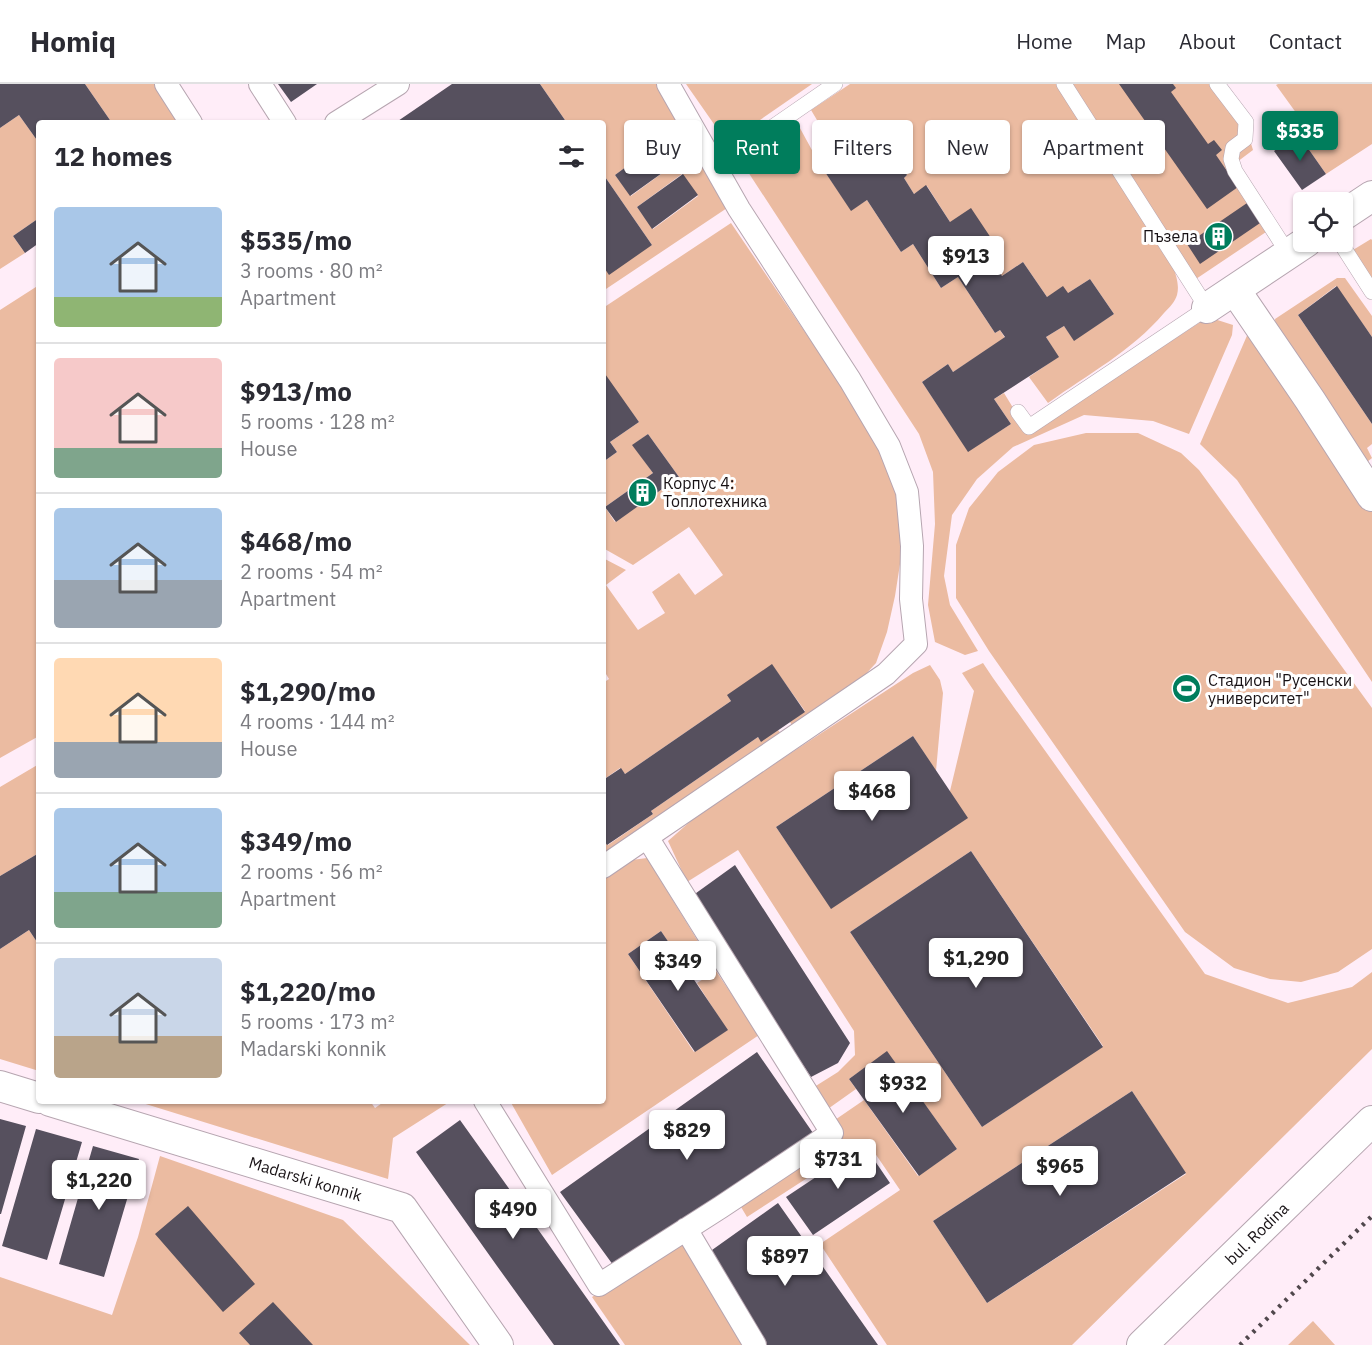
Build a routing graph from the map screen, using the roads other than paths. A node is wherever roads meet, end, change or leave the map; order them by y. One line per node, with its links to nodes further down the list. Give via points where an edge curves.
1 (166, 84): 8 (street)
2 (260, 84): 9 (street)
3 (398, 84): 10 (street)
4 (668, 84): 12 (street)
5 (835, 84): 11 (lane)
6 (1064, 84): 21 (lane)
7 (1217, 84): 16 (lane, via 1246,122 1245,139 1233,148 1235,171)
8 (189, 120)
9 (283, 120)
10 (341, 120)
11 (783, 120)
12 (714, 165)
13 (719, 174): 24 (street, via 889,446 907,492 916,644 886,674)
14 (1372, 196): 15 (street)
15 (1353, 209)
16 (1293, 242)
17 (1293, 250): 19 (street)
18 (1346, 252): 20 (lane)
19 (1235, 290): 21 (street); 23 (street)
20 (1372, 292)
21 (1207, 308): 22 (lane, via 1029,427)
22 (1018, 412)
23 (1372, 496)
24 (647, 837): 25 (street); 31 (street, via 832,1133)
25 (606, 865)
26 (0, 1086): 27 (street)
27 (36, 1097)
28 (60, 1104): 32 (street, Madarski konnik, via 402,1208)
29 (487, 1104): 31 (street, via 599,1285)
30 (1372, 1121): 34 (street, bul. Rodina)
31 (686, 1229): 33 (street)
32 (498, 1345)
33 (755, 1345)
34 (1142, 1345)

